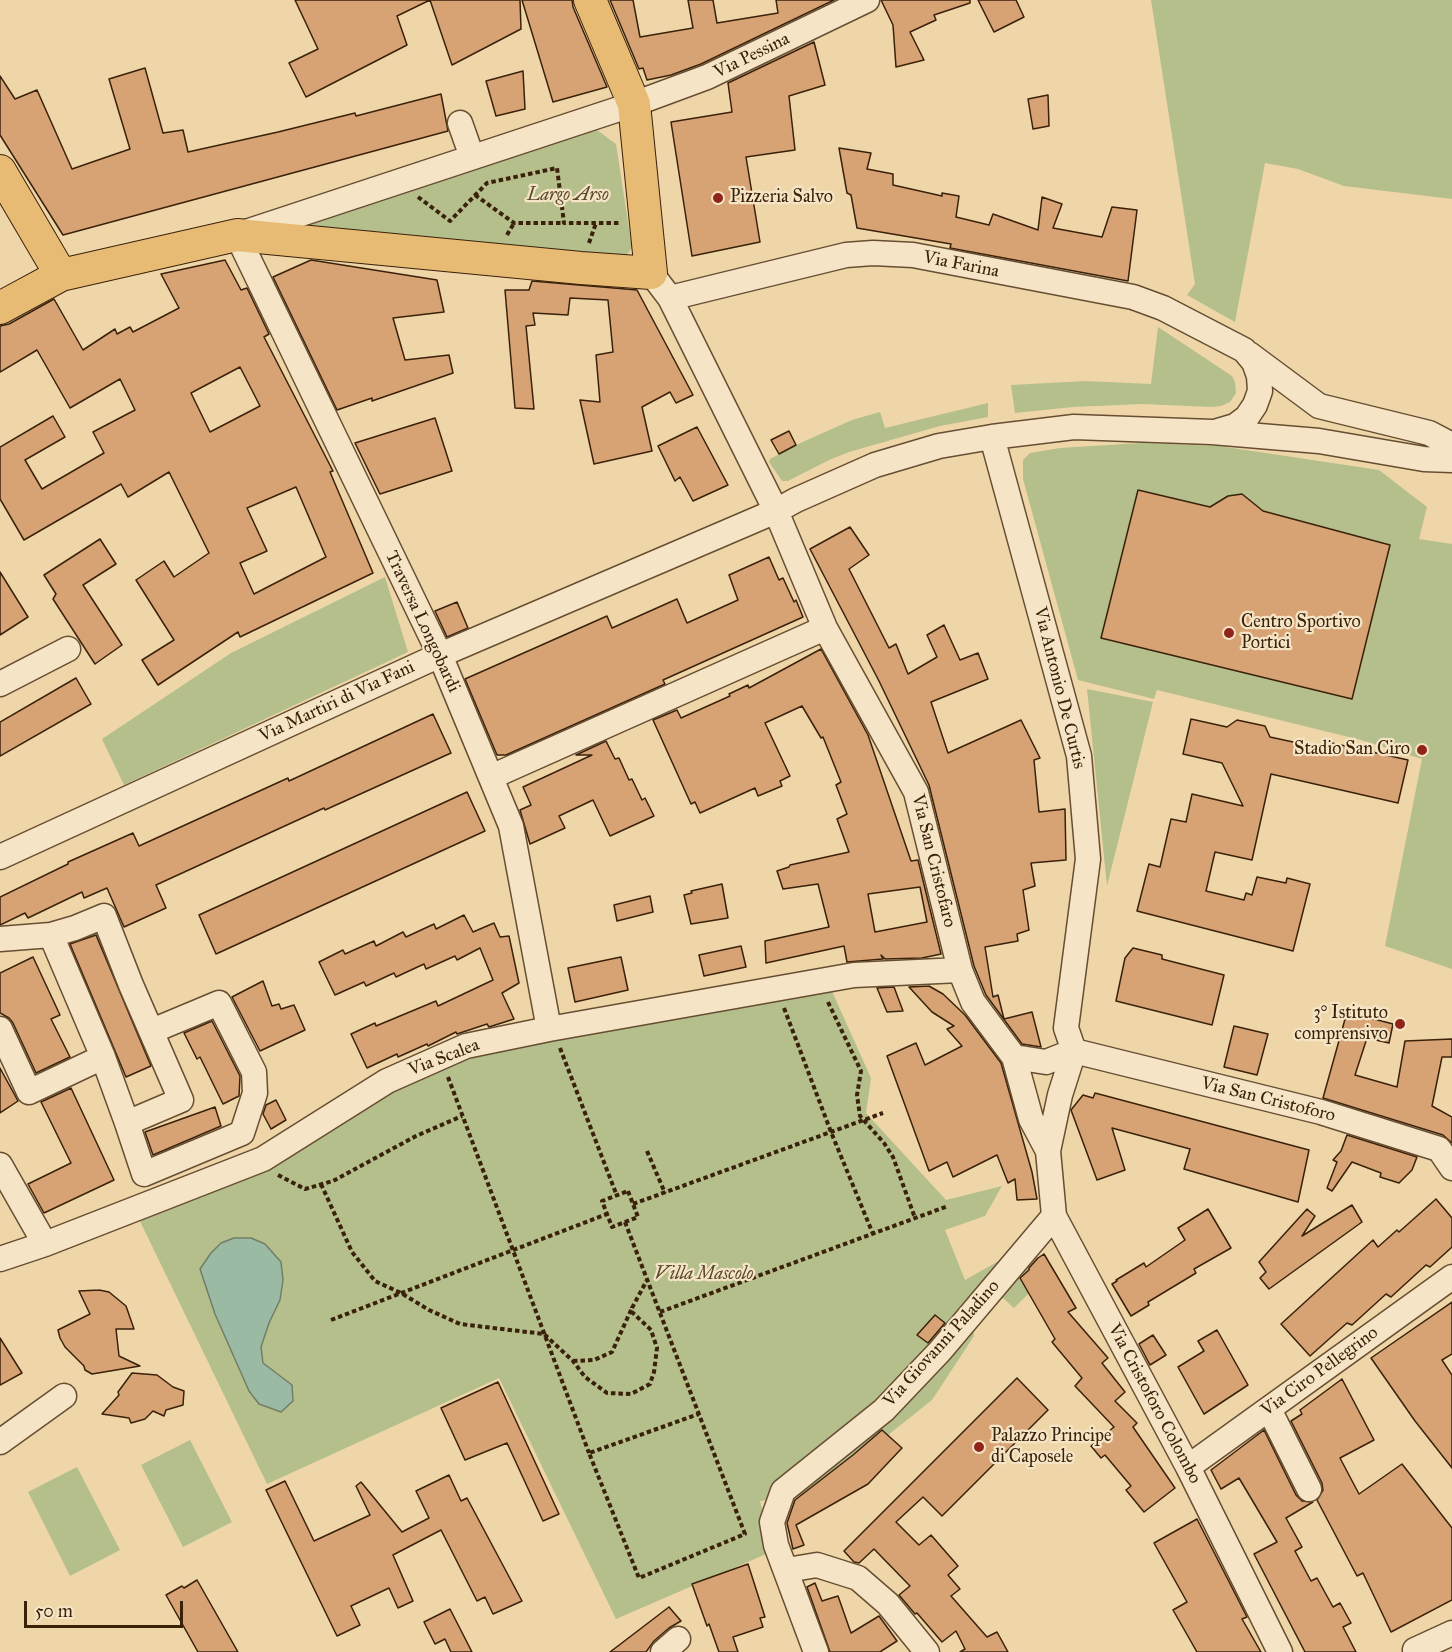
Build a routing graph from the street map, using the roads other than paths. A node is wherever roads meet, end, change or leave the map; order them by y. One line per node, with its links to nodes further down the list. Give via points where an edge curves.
1 (590, 0): 3 (main road)
2 (867, 0): 3 (street, Via Pessina, via 707,78)
3 (634, 104): 5 (street); 8 (main road)
4 (460, 123): 5 (street)
5 (472, 157): 7 (street)
6 (0, 171): 9 (main road)
7 (237, 235): 8 (main road); 9 (main road); 20 (street, Traversa Longobardi)
8 (651, 273): 10 (street)
9 (61, 275): 11 (main road)
10 (670, 298): 12 (street, Via Farina, via 846,255 913,255 1133,297); 17 (street, Via San Cristofaro)
11 (0, 308)
12 (1244, 350): 13 (street, via 1259,376 1256,405 1235,426); 15 (street, Via Farina, via 1319,406 1429,433)
13 (1212, 432): 14 (street, via 1074,427); 16 (street, via 1318,441)
14 (992, 436): 17 (street, via 939,446 875,465); 30 (street, Via Antonio De Curtis, via 1079,756 1088,859 1066,1028)
15 (1452, 445)
16 (1452, 460)
17 (776, 511): 18 (street, Via San Cristofaro); 20 (street, Via Martiri di Via Fani)
18 (825, 628): 22 (street); 26 (street, Via San Cristofaro, via 916,792)
19 (68, 649): 21 (street)
20 (440, 655): 22 (street, Traversa Longobardi); 23 (street, Via Martiri di Via Fani)
21 (0, 684)
22 (490, 777): 29 (street, Traversa Longobardi, via 511,826)
23 (0, 857)
24 (51, 935): 25 (street); 28 (street, via 104,916); 31 (street)
25 (0, 939)
26 (960, 970): 29 (street, Via Scalea, via 854,975); 32 (street, Via San Cristofaro, via 973,1002)
27 (0, 1029): 31 (street, via 29,1092)
28 (152, 1031): 33 (street, via 182,1100); 33 (street, via 219,1003 254,1072 255,1093 242,1133 144,1174)
29 (553, 1035): 38 (street, Via Scalea, via 466,1046 387,1081 263,1159)
30 (1074, 1051): 32 (street, via 1046,1062); 34 (street); 36 (street, Via San Cristoforo, via 1322,1112 1439,1149)
31 (104, 1057): 33 (street)
32 (1014, 1057): 34 (street, via 1031,1119)
33 (128, 1124)
34 (1048, 1151): 37 (street, Via Cristoforo Colombo)
35 (0, 1165): 38 (street)
36 (1452, 1168)
37 (1054, 1216): 44 (street, Via Cristoforo Colombo); 46 (street, Via Giovanni Paladino, via 940,1351 884,1410 783,1491 772,1522 776,1545)
38 (45, 1244): 39 (street, Via Scalea)
39 (0, 1259)
40 (1452, 1277): 42 (street, Via Ciro Pellegrino)
41 (64, 1396): 43 (street)
42 (1269, 1409): 44 (street, Via Ciro Pellegrino); 45 (street)
43 (0, 1442)
44 (1188, 1467): 51 (street, Via Cristoforo Colombo)
45 (1310, 1489)
46 (787, 1570): 49 (street, Via Giovanni Paladino); 50 (street, via 817,1565 858,1578 888,1604)
47 (1452, 1633): 48 (street)
48 (1415, 1650)
49 (816, 1652)
50 (927, 1652)
51 (1280, 1652)

